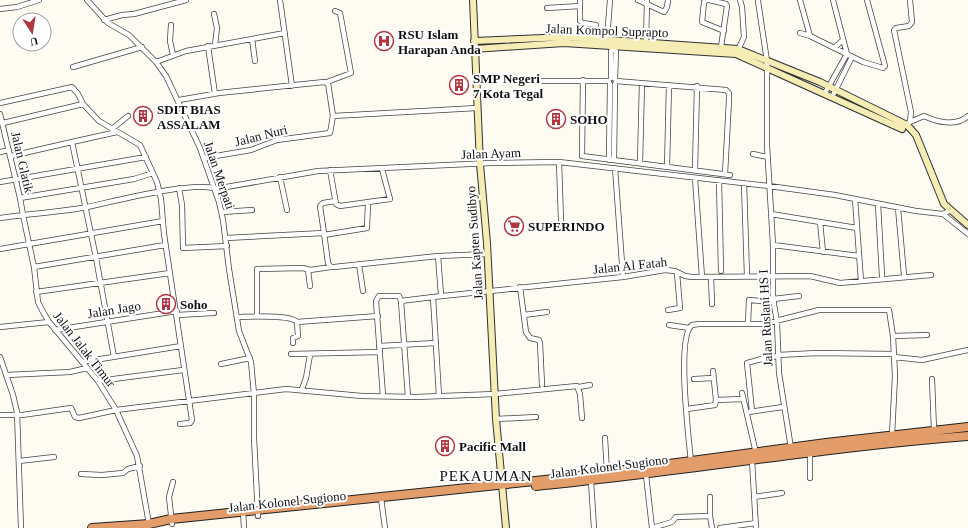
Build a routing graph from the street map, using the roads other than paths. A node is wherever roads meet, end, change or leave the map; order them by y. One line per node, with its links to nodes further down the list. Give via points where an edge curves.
1 (38, 0): 20 (street)
2 (87, 0): 23 (street, Jalan Merpati)
3 (186, 0): 23 (street)
4 (280, 0): 26 (street)
5 (473, 0): 32 (street, Jalan Kapten Sudibyo)
6 (580, 0): 18 (street)
7 (610, 0): 34 (street)
8 (638, 0): 17 (street)
9 (668, 0): 17 (street, via 663,12)
10 (708, 0): 25 (street, via 726,5); 25 (street, via 702,5 702,22)
11 (740, 0): 42 (street, via 744,34)
12 (800, 0): 28 (street)
13 (833, 0): 31 (street)
14 (867, 0): 45 (street, via 885,66 881,68)
15 (910, 0): 74 (street, via 912,24 894,30 910,108)
16 (758, 1): 46 (street, Jalan Ruslani HS I)
17 (647, 2): 36 (street)
18 (580, 6): 19 (street); 30 (street, via 581,23 596,25)
19 (547, 8)
20 (0, 9)
21 (335, 11): 54 (street, via 340,13 350,73)
22 (214, 14): 35 (street, via 217,28)
23 (104, 20): 38 (street, Jalan Merpati, via 129,35)
24 (171, 25): 44 (street, via 170,41)
25 (724, 32): 39 (street)
26 (285, 33): 29 (street); 57 (street)
27 (800, 33): 28 (street)
28 (810, 36): 40 (street)
29 (252, 39): 35 (street); 48 (street)
30 (596, 39): 33 (street, Jalan Kompol Suprapto, via 567,37); 34 (street, Jalan Kompol Suprapto)
31 (843, 40): 40 (street); 43 (street)
32 (474, 41): 33 (street, Jalan Kompol Suprapto); 41 (street, Jalan Kapten Sudibyo)
33 (529, 42): 34 (street, Jalan Kompol Suprapto); 41 (street, Jalan Kompol Suprapto)
34 (612, 43): 36 (street, Jalan Kompol Suprapto); 53 (street, via 616,51)
35 (215, 45): 37 (street)
36 (646, 45): 39 (street, Jalan Kompol Suprapto); 42 (street, Jalan Kompol Suprapto)
37 (208, 46): 44 (street); 62 (street)
38 (142, 47): 47 (street, Jalan Merpati); 49 (street)
39 (721, 47): 42 (street, Jalan Kompol Suprapto)
40 (834, 48): 43 (street)
41 (474, 49): 67 (street, Jalan Kapten Sudibyo)
42 (737, 52): 46 (street); 50 (street)
43 (846, 54): 45 (street); 59 (street)
44 (173, 55): 47 (street)
45 (852, 57): 60 (street)
46 (767, 61): 50 (street, Jalan Ruslani HS I); 59 (street)
47 (156, 62): 64 (street, Jalan Merpati)
48 (255, 62)
49 (73, 67)
50 (766, 68): 61 (street); 82 (street, Jalan Ruslani HS I)
51 (583, 80): 52 (street); 53 (street); 84 (street, via 582,156)
52 (533, 81)
53 (613, 81): 55 (street); 84 (street)
54 (327, 82): 57 (street); 70 (street)
55 (642, 83): 56 (street); 86 (street)
56 (669, 85): 58 (street); 88 (street)
57 (292, 86): 62 (street)
58 (697, 86): 93 (street); 95 (street, via 722,88 728,94)
59 (829, 87): 60 (street); 61 (street)
60 (836, 90): 63 (street); 74 (street)
61 (825, 93): 63 (street)
62 (215, 94): 64 (street)
63 (832, 96): 74 (street)
64 (179, 100): 83 (street, Jalan Merpati)
65 (0, 104): 66 (street, via 68,87 76,90)
66 (83, 104): 73 (street); 75 (street, via 99,121)
67 (477, 108): 70 (street); 87 (street, Jalan Kapten Sudibyo)
68 (0, 115): 73 (street, Jalan Glatik)
69 (128, 116): 75 (street)
70 (333, 116): 83 (street, Jalan Nuri, via 332,130 327,134 277,140 251,150)
71 (968, 116): 72 (street)
72 (966, 121): 74 (street, via 945,123 924,116)
73 (3, 123): 77 (street, Jalan Glatik)
74 (907, 125): 117 (street, via 916,135 944,204)
75 (115, 130): 76 (street); 81 (street, via 137,143)
76 (72, 142): 80 (street); 91 (street)
77 (9, 150): 78 (street); 80 (street, Jalan Glatik)
78 (0, 152)
79 (753, 154): 82 (street)
80 (11, 156): 98 (street, Jalan Glatik)
81 (146, 157): 91 (street); 94 (street)
82 (768, 157): 103 (street, Jalan Ruslani HS I)
83 (204, 158): 106 (street, Jalan Merpati)
84 (612, 160): 86 (street)
85 (559, 162): 87 (street, Jalan Ayam); 89 (street, Jalan Ayam); 123 (street)
86 (640, 163): 88 (street)
87 (480, 164): 90 (street, Jalan Ayam); 138 (street, Jalan Kapten Sudibyo)
88 (667, 167): 93 (street)
89 (615, 168): 99 (street, Jalan Ayam); 155 (street)
90 (382, 169): 92 (street, Jalan Ayam); 111 (street, via 391,197)
91 (78, 170): 98 (street); 104 (street)
92 (330, 170): 97 (street, Jalan Ayam); 110 (street)
93 (695, 170): 95 (street)
94 (153, 173): 104 (street); 107 (street)
95 (725, 174): 96 (street)
96 (730, 174)
97 (280, 177): 106 (street, Jalan Ayam); 116 (street)
98 (16, 179): 101 (street); 108 (street, Jalan Glatik)
99 (695, 179): 100 (street, Jalan Ayam); 149 (street)
100 (720, 180): 102 (street, Jalan Ayam); 146 (street)
101 (0, 182)
102 (744, 183): 103 (street, Jalan Ayam); 153 (street)
103 (769, 186): 109 (street, Jalan Ayam); 119 (street, Jalan Ruslani HS I)
104 (82, 188): 108 (street); 113 (street)
105 (179, 188): 106 (street, via 207,186); 107 (street); 135 (street, via 183,248)
106 (215, 189): 118 (street, Jalan Merpati)
107 (160, 193): 113 (street); 124 (street)
108 (20, 198): 121 (street, Jalan Glatik)
109 (855, 199): 112 (street, Jalan Ayam); 127 (street)
110 (335, 201): 111 (street, via 340,206); 129 (street, via 320,206)
111 (368, 203): 129 (street, via 367,228)
112 (878, 204): 114 (street, Jalan Ayam); 154 (street)
113 (85, 207): 121 (street); 128 (street)
114 (898, 208): 120 (street, Jalan Ayam); 151 (street)
115 (252, 210): 118 (street)
116 (287, 210)
117 (950, 211): 120 (street); 126 (street)
118 (222, 212): 131 (street, Jalan Merpati)
119 (771, 214): 125 (street); 134 (street, Jalan Ruslani HS I)
120 (943, 214): 130 (street)
121 (23, 215): 122 (street); 132 (street, Jalan Jalak Timur)
122 (0, 218)
123 (561, 220)
124 (163, 221): 128 (street); 133 (street)
125 (820, 222): 127 (street); 137 (street)
126 (968, 225)
127 (856, 228): 140 (street)
128 (91, 234): 132 (street); 141 (street)
129 (324, 234): 131 (street); 144 (street, via 328,263)
130 (968, 234)
131 (226, 238): 135 (street, Jalan Merpati)
132 (29, 244): 136 (street); 143 (street, Jalan Jalak Timur)
133 (165, 245): 141 (street); 147 (street)
134 (773, 245): 137 (street); 150 (street, Jalan Ruslani HS I)
135 (227, 246): 177 (street, Jalan Merpati)
136 (0, 249)
137 (823, 252): 140 (street)
138 (488, 254): 139 (street); 162 (street, Jalan Kapten Sudibyo)
139 (438, 256): 142 (street); 164 (street)
140 (859, 256): 157 (street)
141 (96, 258): 143 (street); 158 (street)
142 (359, 264): 144 (street); 161 (street)
143 (34, 267): 163 (street, Jalan Jalak Timur)
144 (331, 267): 145 (street)
145 (308, 270): 159 (street); 175 (street, via 256,269)
146 (721, 271)
147 (170, 273): 158 (street); 172 (street)
148 (677, 273): 149 (street, Jalan Al Fatah, via 685,276); 155 (street, Jalan Al Fatah, via 665,270); 170 (street, via 680,308)
149 (702, 275): 156 (street, Jalan Al Fatah)
150 (773, 275): 153 (street, Jalan Al Fatah); 157 (street, Jalan Al Fatah, via 810,276 840,283); 168 (street, Jalan Ruslani HS I)
151 (904, 275)
152 (931, 275): 157 (street, Jalan Al Fatah)
153 (747, 276): 156 (street, Jalan Al Fatah)
154 (882, 276)
155 (623, 277): 160 (street, Jalan Al Fatah)
156 (712, 277): 169 (street)
157 (861, 282)
158 (101, 283): 163 (street); 178 (street)
159 (310, 286)
160 (520, 287): 162 (street, Jalan Al Fatah); 174 (street)
161 (362, 290)
162 (489, 291): 164 (street, Jalan Al Fatah); 219 (street, Jalan Kapten Sudibyo)
163 (36, 292): 179 (street, Jalan Jalak Timur)
164 (442, 295): 166 (street, Jalan Al Fatah)
165 (799, 296): 168 (street)
166 (433, 297): 167 (street, Jalan Al Fatah); 190 (street)
167 (401, 301): 176 (street, via 397,295 377,296); 191 (street)
168 (774, 301): 181 (street, Jalan Ruslani HS I); 182 (street, via 748,300)
169 (712, 304)
170 (668, 310)
171 (547, 312): 174 (street)
172 (177, 313): 173 (street, Jalan Jago); 178 (street, Jalan Jago); 192 (street)
173 (214, 313)
174 (524, 315): 213 (street, via 528,336 539,340 540,343)
175 (257, 316): 177 (street); 180 (street, via 292,319)
176 (378, 316): 180 (street); 193 (street)
177 (237, 318): 201 (street, Jalan Merpati, via 241,339)
178 (107, 321): 186 (street, Jalan Jago); 200 (street)
179 (49, 322): 184 (street); 186 (street, Jalan Jalak Timur)
180 (297, 322): 189 (street, via 298,336 293,338)
181 (777, 322): 182 (street); 188 (street, via 819,310 889,310); 198 (street, Jalan Ruslani HS I)
182 (748, 324): 185 (street, via 699,324)
183 (669, 325): 185 (street)
184 (0, 327)
185 (688, 328): 227 (street, via 683,368)
186 (55, 330): 203 (street, Jalan Jalak Timur)
187 (927, 335): 188 (street)
188 (893, 336): 199 (street)
189 (293, 343)
190 (436, 343): 191 (street); 221 (street)
191 (404, 345): 193 (street); 222 (street)
192 (181, 346): 200 (street); 206 (street)
193 (379, 346): 195 (street)
194 (968, 350): 199 (street, via 922,360)
195 (380, 352): 197 (street); 220 (street)
196 (291, 354): 197 (street)
197 (310, 355): 216 (street)
198 (778, 355): 199 (street); 226 (street, Jalan Ruslani HS I); 229 (street, via 747,363)
199 (894, 355): 238 (street)
200 (114, 357): 203 (street)
201 (250, 358): 204 (street); 218 (street, Jalan Merpati)
202 (0, 360): 208 (street)
203 (82, 362): 205 (street, Jalan Jalak Timur)
204 (221, 364)
205 (87, 368): 208 (street, via 63,373); 212 (street, Jalan Jalak Timur)
206 (183, 370): 212 (street); 225 (street)
207 (712, 371): 209 (street)
208 (6, 375): 231 (street, via 14,395)
209 (713, 378): 210 (street); 224 (street)
210 (694, 379)
211 (932, 379): 237 (street)
212 (98, 381): 228 (street, Jalan Jalak Timur)
213 (542, 385)
214 (590, 385): 215 (street)
215 (579, 387): 219 (street); 233 (street)
216 (302, 389): 218 (street); 220 (street)
217 (742, 393): 223 (street)
218 (254, 394): 225 (street); 260 (street, Jalan Merpati)
219 (495, 394): 221 (street); 234 (street, Jalan Kapten Sudibyo)
220 (383, 396): 222 (street)
221 (439, 396): 222 (street)
222 (408, 397)
223 (743, 399): 224 (street); 229 (street)
224 (716, 400): 227 (street, via 716,405 713,406)
225 (188, 401): 228 (street); 235 (street, via 192,421)
226 (783, 407): 229 (street); 242 (street, Jalan Ruslani HS I)
227 (686, 409): 247 (street)
228 (116, 410): 231 (street, via 79,418 75,417 71,408); 248 (street, Jalan Jalak Timur)
229 (750, 412): 245 (street)
230 (0, 416): 231 (street)
231 (17, 416): 246 (street)
232 (536, 417): 234 (street)
233 (582, 418)
234 (496, 419): 255 (street, Jalan Kapten Sudibyo)
235 (180, 424)
236 (968, 427): 237 (highway, Jalan Kolonel Sugiono)
237 (934, 430): 240 (highway, Jalan Kolonel Sugiono)
238 (892, 435): 240 (highway, Jalan Kolonel Sugiono); 242 (highway, Jalan Kolonel Sugiono)
239 (968, 436): 240 (highway, Jalan Kolonel Sugiono)
240 (913, 437): 243 (highway, Jalan Kolonel Sugiono)
241 (605, 438): 249 (street)
242 (791, 448): 245 (highway, Jalan Kolonel Sugiono)
243 (810, 454): 245 (highway, Jalan Kolonel Sugiono); 252 (street)
244 (54, 457): 246 (street)
245 (754, 457): 247 (highway, Jalan Kolonel Sugiono); 251 (highway, Jalan Kolonel Sugiono); 258 (street)
246 (19, 461): 266 (street)
247 (691, 462): 249 (highway, Jalan Kolonel Sugiono)
248 (140, 466): 250 (street, via 123,473); 264 (street, Jalan Jalak Timur)
249 (607, 472): 255 (highway, Jalan Kolonel Sugiono)
250 (81, 474)
251 (646, 475): 253 (highway, Jalan Kolonel Sugiono); 272 (street)
252 (810, 478)
253 (591, 481): 255 (highway, Jalan Kolonel Sugiono); 271 (street)
254 (173, 482): 263 (street, via 169,494)
255 (502, 488): 259 (highway); 270 (street, Jalan Kapten Sudibyo)
256 (782, 493): 258 (street)
257 (710, 497): 262 (street)
258 (754, 497): 265 (street)
259 (381, 501): 260 (highway); 269 (street)
260 (258, 513): 261 (highway)
261 (243, 515): 263 (highway); 268 (street)
262 (710, 516): 272 (street, via 676,517 672,522); 273 (street)
263 (172, 522): 264 (highway)
264 (154, 524): 267 (highway)
265 (756, 525): 274 (street)
266 (21, 528)
267 (92, 528)
268 (244, 528)
269 (385, 528)
270 (506, 528)
271 (594, 528)
272 (652, 528)
273 (712, 528)
274 (720, 528)

